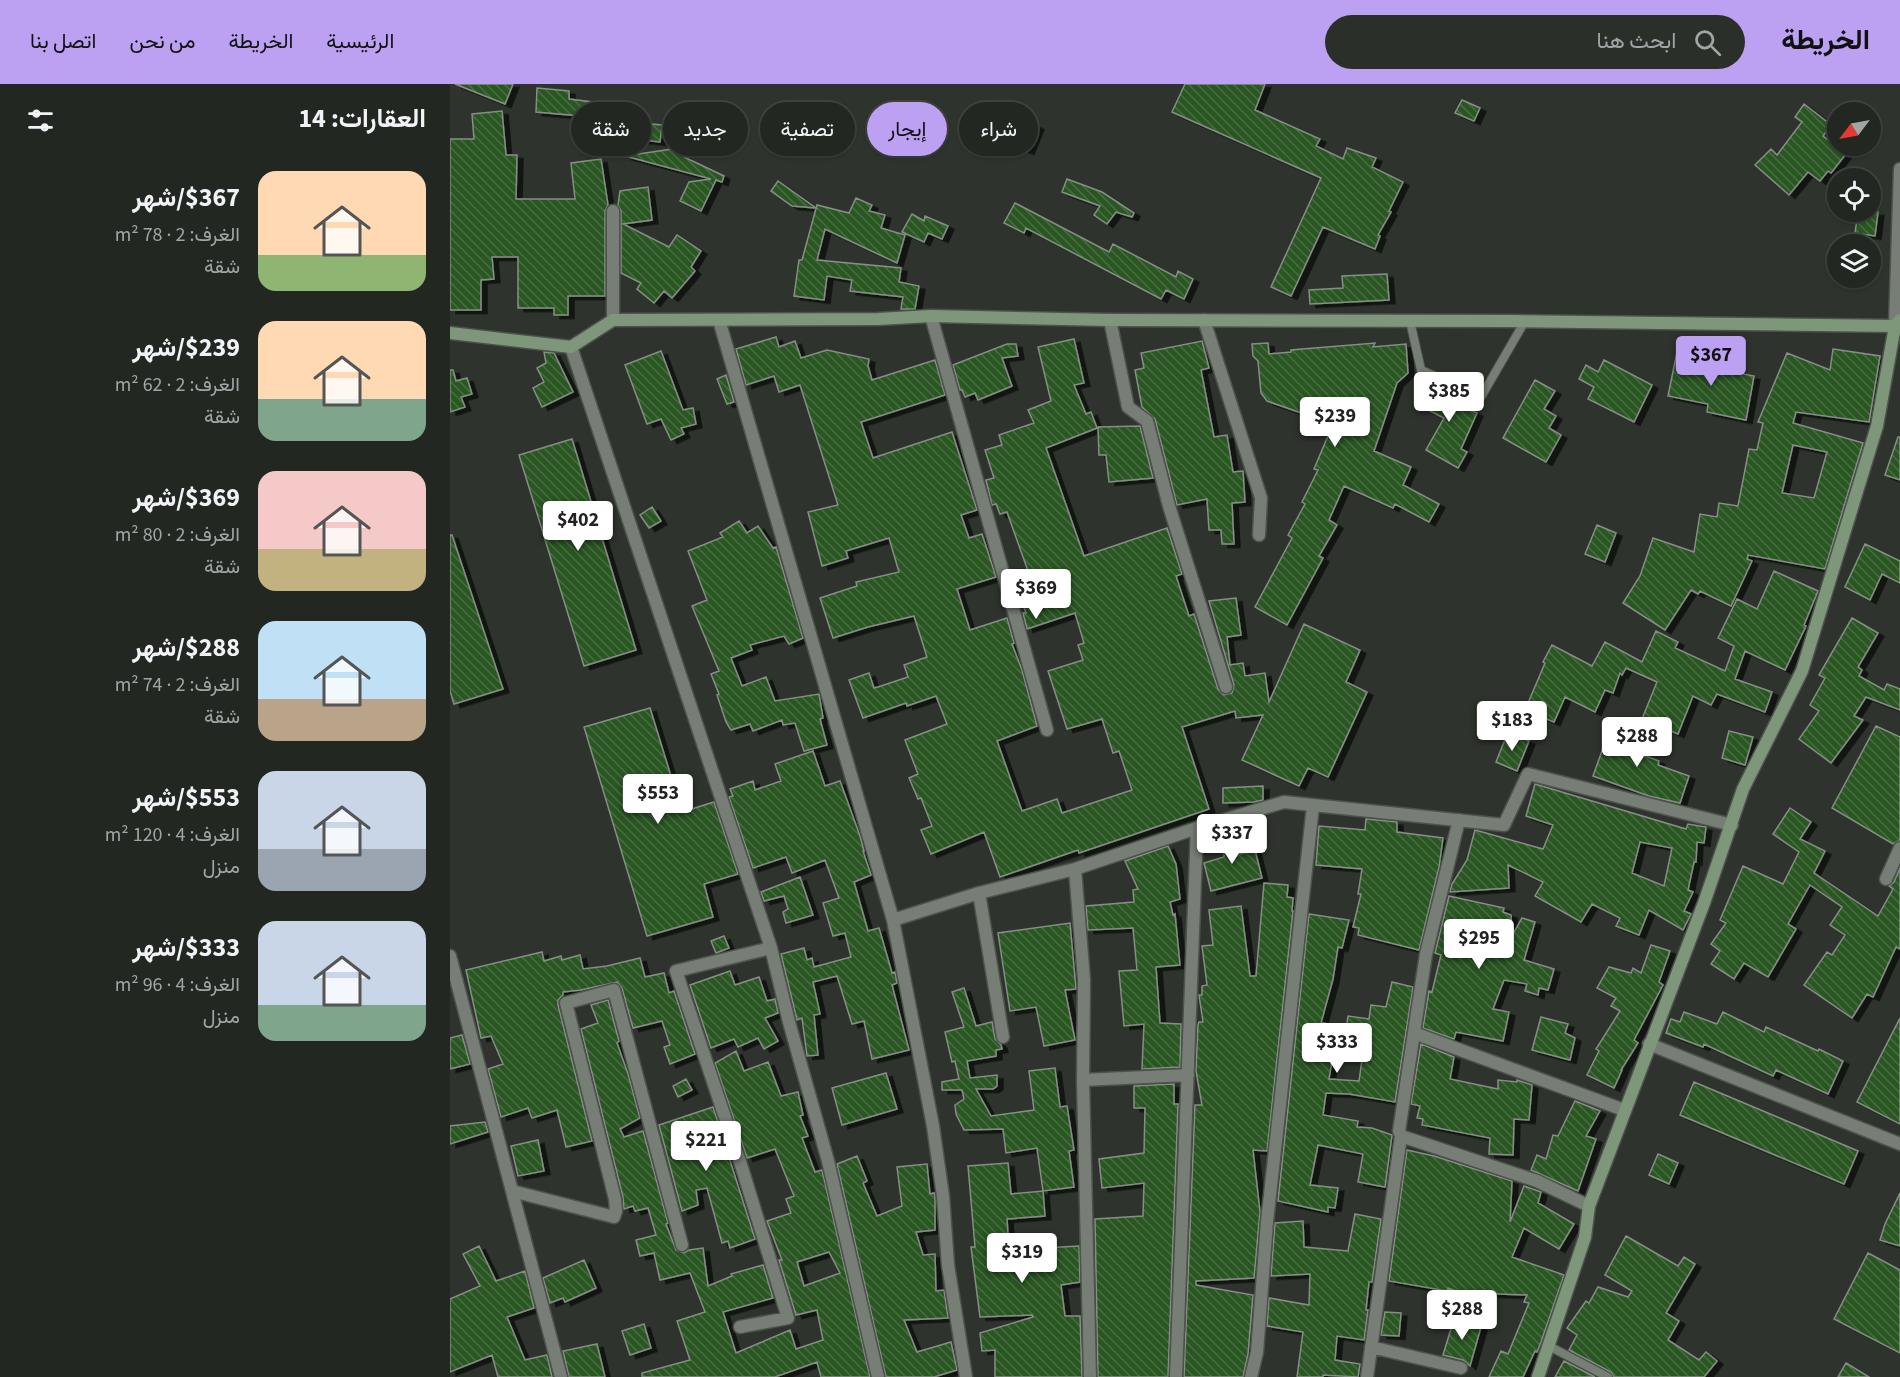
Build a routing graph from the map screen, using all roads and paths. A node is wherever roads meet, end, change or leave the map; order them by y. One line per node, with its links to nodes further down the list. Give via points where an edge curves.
1 (1900, 169): 10 (street)
2 (613, 211): 4 (street)
3 (931, 316): 5 (main road); 6 (main road); 15 (street)
4 (613, 320): 5 (main road); 12 (main road)
5 (719, 320): 24 (street)
6 (1110, 320): 7 (main road); 14 (street, via 1128,407 1147,421 1169,506)
7 (1204, 320): 8 (main road); 13 (street, via 1261,498)
8 (1410, 321): 9 (main road); 9 (lane, via 1421,370 1481,397)
9 (1525, 321): 10 (main road)
10 (1898, 324): 18 (main road, via 1877,426 1802,671 1743,789)
11 (450, 333): 12 (main road)
12 (571, 347): 25 (street)
13 (1259, 535)
14 (1226, 687)
15 (1047, 730)
16 (1313, 806): 17 (street); 19 (street, via 1284,802); 47 (street, via 1267,1222 1257,1352)
17 (1459, 820): 18 (street, via 1504,825 1527,774); 27 (street, via 1426,954)
18 (1732, 825): 29 (main road)
19 (1197, 828): 21 (street); 30 (street)
20 (1900, 848): 22 (street)
21 (1074, 869): 23 (street); 31 (street, via 1084,980)
22 (1886, 879)
23 (979, 893): 24 (street); 28 (street)
24 (893, 920): 44 (street, via 933,1126 948,1265)
25 (771, 948): 38 (street, via 676,971 788,1318); 43 (street, via 828,1161)
26 (450, 956): 35 (street)
27 (1414, 1033): 32 (street); 33 (street)
28 (1003, 1037)
29 (1649, 1044): 32 (main road); 34 (street)
30 (1188, 1075): 31 (street); 46 (street)
31 (1083, 1080): 45 (street)
32 (1624, 1110): 36 (main road)
33 (1401, 1136): 36 (street, via 1537,1182); 40 (street)
34 (1900, 1144)
35 (512, 1191): 37 (street, via 614,1217 615,1199 566,1003 614,990); 42 (street)
36 (1589, 1206): 39 (main road, via 1585,1237)
37 (682, 1245)
38 (740, 1327)
39 (1548, 1345): 49 (main road); 50 (lane)
40 (1371, 1347): 41 (street); 48 (street)
41 (1461, 1368)
42 (561, 1377)
43 (878, 1377)
44 (966, 1377)
45 (1090, 1377)
46 (1176, 1377)
47 (1251, 1377)
48 (1366, 1377)
49 (1538, 1377)
50 (1608, 1377)

